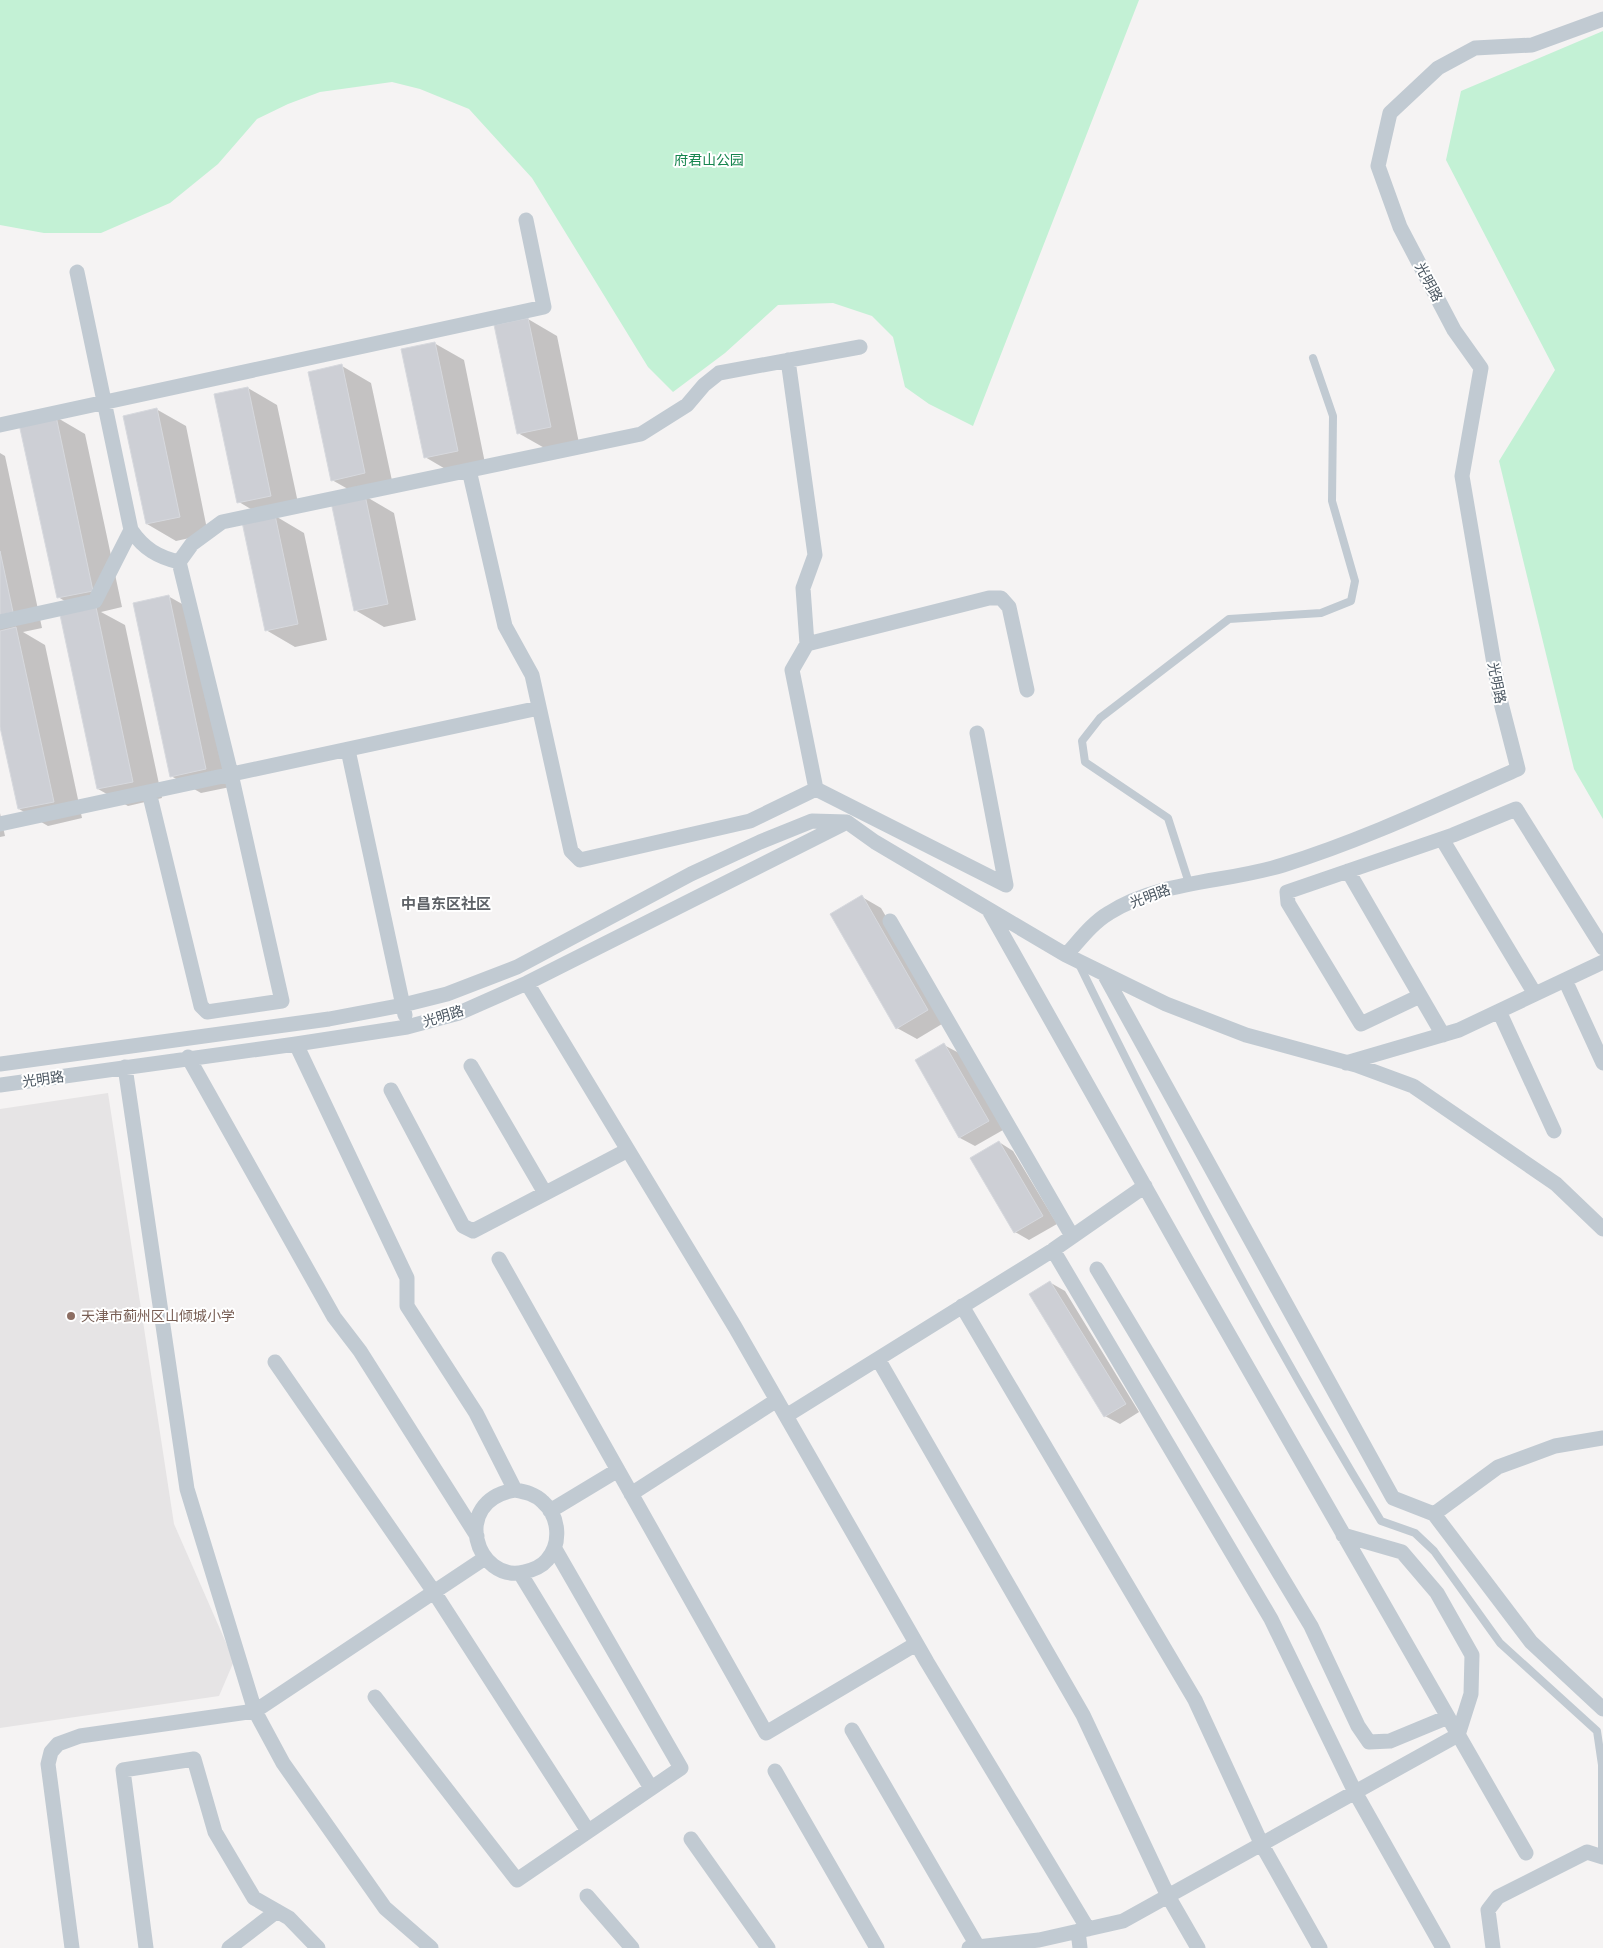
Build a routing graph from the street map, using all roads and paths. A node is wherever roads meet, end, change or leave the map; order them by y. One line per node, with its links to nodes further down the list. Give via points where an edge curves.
1 (1603, 19): 25 (street, 光明路, via 1532,45 1475,48 1438,68 1390,113 1378,166 1400,227 1454,330 1482,368 1462,476 1500,699 1518,769 1349,842 1283,865 1238,877)
2 (526, 220): 7 (street, via 544,307)
3 (77, 272): 7 (street)
4 (860, 347): 6 (street)
5 (1313, 358): 25 (lane, via 1333,416 1332,501 1355,581 1351,601 1321,613 1228,619 1100,718 1082,741 1085,762 1168,818)
6 (788, 360): 9 (street, via 719,373 687,405 641,434); 13 (street, via 815,555 803,588)
7 (104, 402): 8 (street); 10 (street)
8 (0, 425)
9 (469, 470): 11 (street, via 222,522 192,544); 15 (street, via 504,626 532,676)
10 (131, 530): 11 (street, via 140,543 159,557); 12 (street, via 95,601)
11 (179, 562): 18 (street)
12 (0, 622)
13 (807, 644): 14 (street, via 989,598 1000,598 1010,607); 19 (street, via 792,670)
14 (1027, 690)
15 (539, 708): 17 (street); 19 (street, via 571,851 580,860 750,821)
16 (976, 733): 19 (street, via 1006,885)
17 (348, 750): 18 (street); 36 (street)
18 (231, 774): 20 (street); 20 (street, via 282,1001 207,1012 201,1006)
19 (816, 788)
20 (148, 792): 22 (street)
21 (847, 822): 26 (street); 33 (street, 光明路); 36 (street, 光明路, via 812,821 760,842 691,874 517,967 476,984)
22 (0, 824)
23 (1442, 839): 24 (street); 28 (street, via 1516,809); 34 (street)
24 (1348, 871): 35 (street); 35 (street, via 1287,892 1288,903 1361,1024)
25 (1189, 883): 29 (street, 光明路, via 1142,897 1108,913)
26 (990, 911): 29 (street); 51 (street)
27 (890, 921): 54 (street)
28 (1603, 948)
29 (1071, 958): 31 (street); 89 (lane, via 1166,1141 1331,1438 1381,1521 1416,1533 1500,1643 1597,1731 1602,1765)
30 (1603, 962): 32 (street)
31 (1104, 974): 42 (street, via 1166,1004 1246,1035); 68 (street, via 1392,1498)
32 (1565, 980): 34 (street); 43 (street)
33 (527, 983): 38 (street, 光明路, via 459,1013); 50 (street)
34 (1535, 994): 37 (street)
35 (1420, 996): 39 (street)
36 (403, 1005): 38 (street); 44 (street, 光明路, via 329,1019)
37 (1500, 1011): 39 (street); 49 (street)
38 (407, 1026): 40 (street, 光明路)
39 (1442, 1035): 42 (street)
40 (296, 1044): 41 (street, 光明路); 65 (street, via 407,1278 407,1306 476,1413)
41 (188, 1058): 46 (street, 光明路); 70 (street, via 334,1316 360,1350)
42 (1346, 1063): 53 (street, via 1413,1086 1556,1184)
43 (1603, 1063)
44 (0, 1064)
45 (471, 1066): 52 (street)
46 (125, 1067): 47 (street, 光明路); 78 (street, via 187,1489)
47 (0, 1085)
48 (391, 1090): 52 (street, via 463,1226 473,1231)
49 (1554, 1131)
50 (628, 1150): 52 (street); 61 (street)
51 (1145, 1186): 54 (street); 69 (street)
52 (545, 1193)
53 (1603, 1229)
54 (1072, 1236): 55 (street)
55 (1053, 1250): 58 (street); 84 (street, via 1271,1619)
56 (499, 1259): 64 (street)
57 (1097, 1269): 79 (street, via 1311,1626 1358,1726 1369,1742 1390,1741)
58 (962, 1306): 59 (street); 87 (street, via 1195,1700)
59 (878, 1359): 62 (street); 91 (street, via 1083,1715)
60 (275, 1362): 74 (street)
61 (777, 1400): 62 (street); 66 (street)
62 (786, 1416): 75 (street)
63 (1603, 1438): 68 (street, via 1555,1446 1498,1467)
64 (618, 1470): 66 (street); 67 (street)
65 (515, 1490): 67 (street, via 531,1494 544,1502); 70 (street, via 501,1492 480,1509)
66 (631, 1494): 75 (street, via 766,1733)
67 (550, 1511): 71 (street, via 558,1533)
68 (1434, 1514): 77 (street, via 1531,1642)
69 (1343, 1535): 79 (street); 81 (street, via 1402,1552 1437,1593 1472,1655 1471,1694)
70 (477, 1536): 72 (street)
71 (554, 1549): 73 (street, via 547,1561 533,1570); 83 (street, via 681,1768)
72 (485, 1558): 73 (street, via 499,1570); 74 (street)
73 (520, 1573): 83 (street)
74 (434, 1592): 78 (street); 85 (street)
75 (916, 1644): 93 (street)
76 (375, 1697): 85 (street, via 517,1880)
77 (1603, 1709)
78 (255, 1711): 95 (street, via 80,1736 58,1744 51,1752 48,1764); 99 (street, via 284,1763 385,1908)
79 (1448, 1717): 81 (street)
80 (852, 1730): 94 (street)
81 (1458, 1734): 84 (street); 88 (street)
82 (775, 1771): 102 (street)
83 (652, 1788): 85 (street)
84 (1355, 1792): 87 (street); 106 (street)
85 (588, 1831)
86 (691, 1838): 101 (street)
87 (1262, 1845): 91 (street); 105 (street)
88 (1526, 1853)
89 (1603, 1857): 107 (street, via 1587,1852 1498,1896 1488,1910)
90 (587, 1896): 100 (street)
91 (1168, 1896): 93 (street, via 1123,1921); 104 (street)
92 (277, 1911): 96 (street, via 254,1898 215,1832 194,1759 123,1770); 97 (street); 98 (street, via 289,1918)
93 (1083, 1930): 94 (street, via 1039,1940); 103 (street)
94 (973, 1947)
95 (72, 1948)
96 (146, 1948)
97 (229, 1948)
98 (318, 1948)
99 (431, 1948)
100 (632, 1948)
101 (768, 1948)
102 (877, 1948)
103 (1080, 1948)
104 (1198, 1948)
105 (1320, 1948)
106 (1443, 1948)
107 (1493, 1948)

